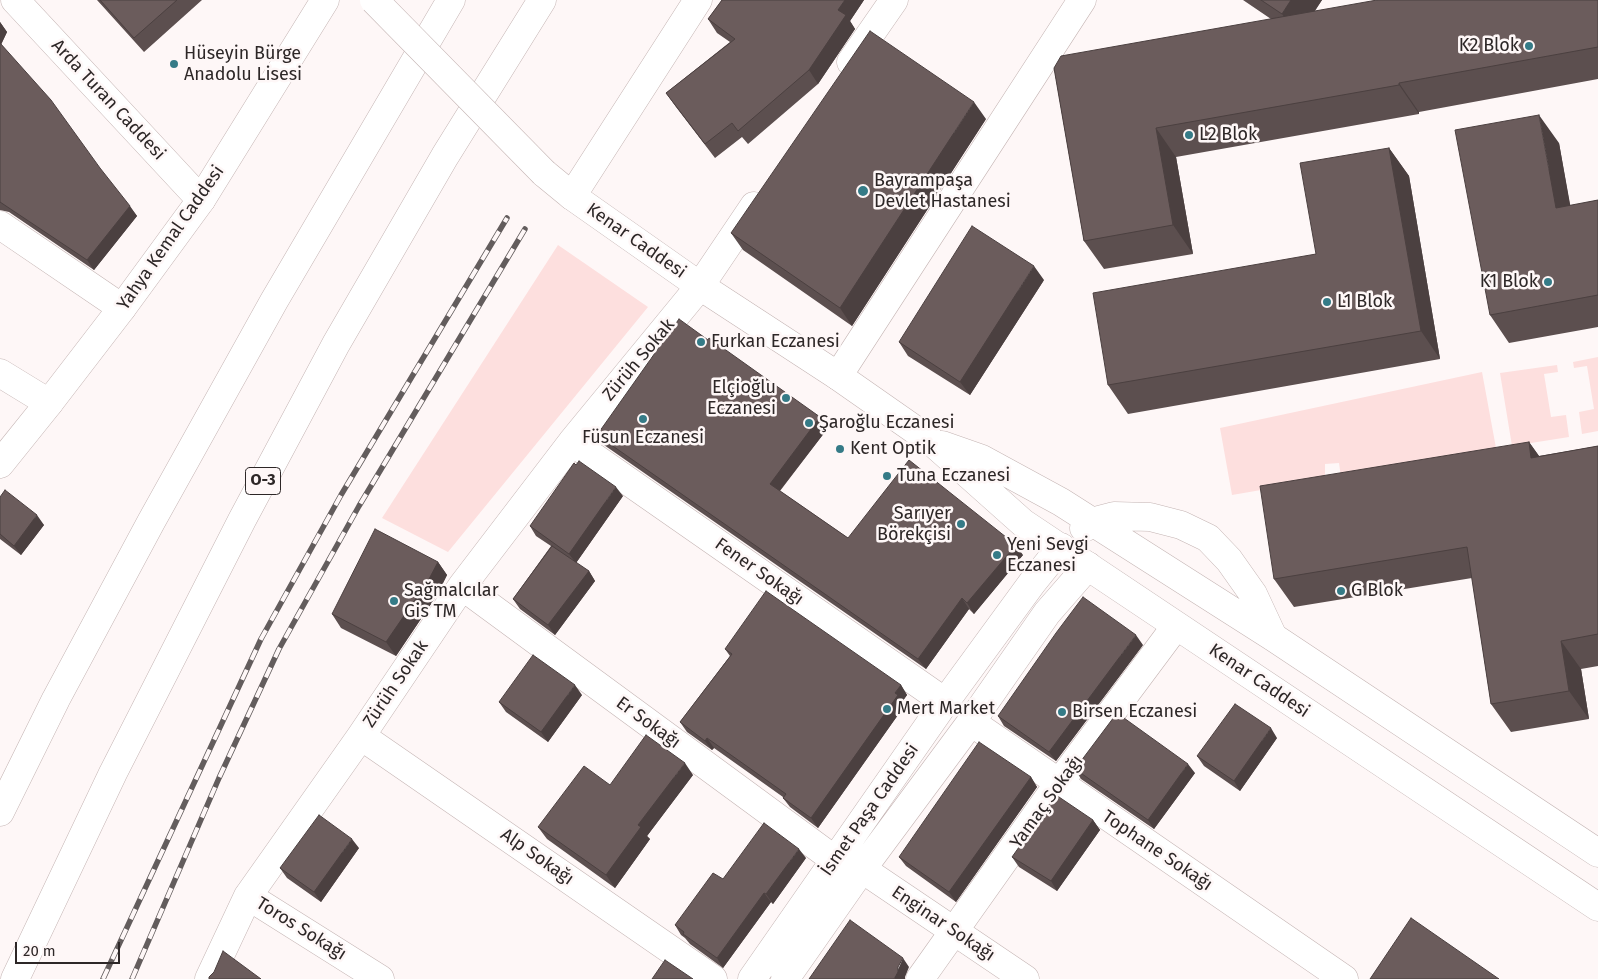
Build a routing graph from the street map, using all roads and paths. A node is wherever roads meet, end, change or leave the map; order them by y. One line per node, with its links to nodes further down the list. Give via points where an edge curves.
1 (14, 0): 12 (main road, Arda Turan Caddesi)
2 (325, 0): 12 (main road, Yahya Kemal Caddesi)
3 (374, 0): 11 (main road, Kenar Caddesi, bridge, via 544,173)
4 (451, 0): 32 (main road, via 274,301 179,471 56,699)
5 (542, 0): 39 (main road, O-3, via 445,156 336,344 122,756)
6 (698, 0): 11 (main road)
7 (894, 0): 9 (main road)
8 (1082, 0): 17 (main road)
9 (838, 82)
10 (766, 188): 14 (main road, Zürüh Sokak)
11 (572, 196): 14 (main road, Kenar Caddesi)
12 (201, 200): 15 (main road, Yahya Kemal Caddesi)
13 (0, 225): 15 (main road)
14 (700, 286): 17 (main road, Kenar Caddesi); 20 (main road, Zürüh Sokak)
15 (122, 308): 18 (main road, Yahya Kemal Caddesi)
16 (0, 373): 18 (main road)
17 (838, 376): 19 (main road, Kenar Caddesi)
18 (50, 403): 21 (main road, Yahya Kemal Caddesi)
19 (931, 441): 22 (main road, Kenar Caddesi, via 982,458); 23 (main road, Kenar Caddesi, via 1023,523)
20 (572, 442): 25 (main road, Zürüh Sokak); 28 (main road, Fener Sokağı)
21 (0, 464)
22 (1090, 522): 23 (main road, İsmet Paşa Caddesi); 24 (main road); 27 (main road, Kenar Caddesi); 27 (main road, via 1114,516 1150,517 1181,525 1208,538 1230,560 1253,594)
23 (1061, 548): 24 (main road, Kenar Caddesi); 28 (main road, İsmet Paşa Caddesi)
24 (1088, 566): 26 (main road, Kenar Caddesi); 29 (main road, İsmet Paşa Caddesi, via 1047,613)
25 (462, 586): 30 (main road, Zürüh Sokak); 34 (main road, Er Sokağı)
26 (1176, 626): 31 (main road, Yamaç Sokağı); 37 (main road, Kenar Caddesi)
27 (1273, 638): 33 (main road, Kenar Caddesi)
28 (945, 702): 34 (main road, İsmet Paşa Caddesi)
29 (971, 722): 31 (main road, Tophane Sokağı); 35 (main road, İsmet Paşa Caddesi)
30 (361, 736): 36 (main road, Zürüh Sokak); 42 (main road, Alp Sokağı)
31 (1059, 783): 38 (main road, Yamaç Sokağı); 47 (main road, Tophane Sokağı)
32 (0, 812)
33 (1598, 853)
34 (835, 860): 43 (main road, İsmet Paşa Caddesi)
35 (862, 869): 38 (main road, Enginar Sokağı); 44 (main road, İsmet Paşa Caddesi)
36 (248, 896): 40 (main road, Zürüh Sokak); 41 (main road, Toros Sokağı)
37 (1598, 907)
38 (954, 931): 45 (main road, Yamaç Sokağı); 46 (main road, Enginar Sokağı)
39 (15, 979)
40 (209, 979)
41 (380, 979)
42 (713, 979)
43 (752, 979)
44 (785, 979)
45 (920, 979)
46 (1025, 979)
47 (1344, 979)

